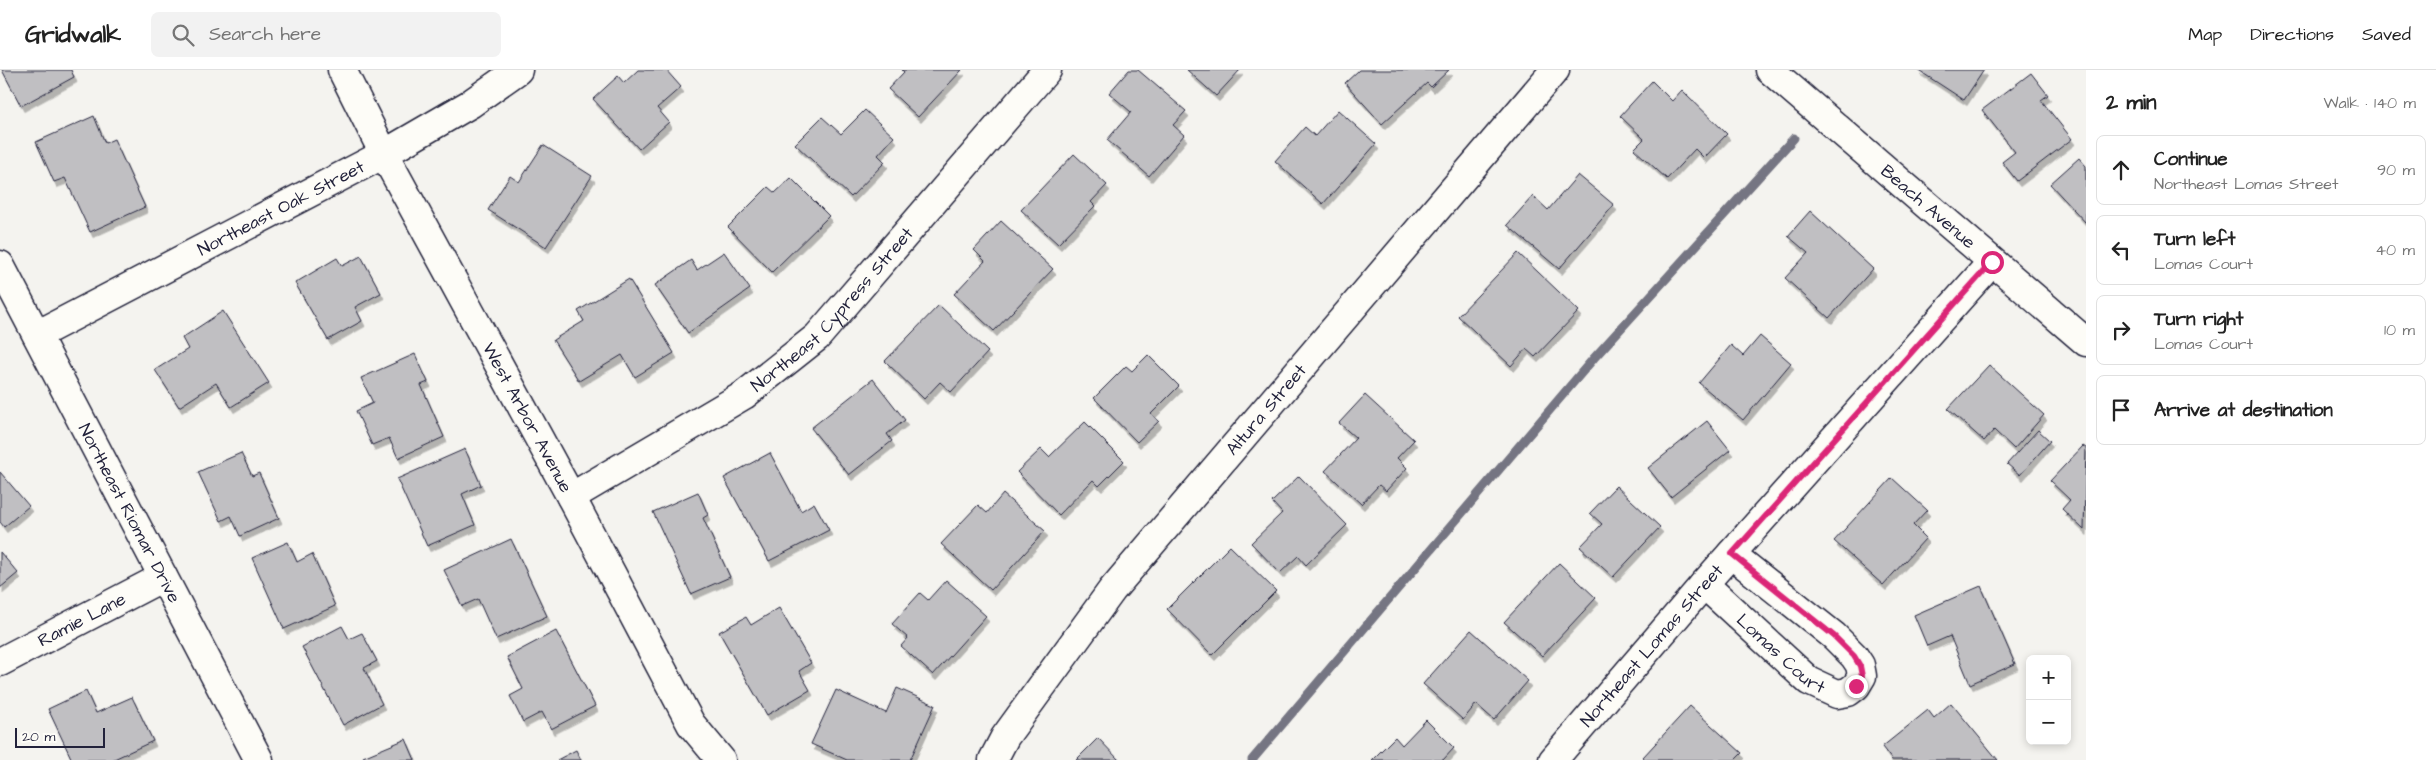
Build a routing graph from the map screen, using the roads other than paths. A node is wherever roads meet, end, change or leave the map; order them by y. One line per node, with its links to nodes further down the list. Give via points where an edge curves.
1 (342, 70): 6 (street, West Arbor Avenue)
2 (518, 70): 6 (street, Northeast Oak Street, via 470,104)
3 (1047, 70): 11 (street, Northeast Cypress Street, via 817,337 744,395)
4 (1555, 70): 18 (street, Altura Street, via 1112,590 1005,737)
5 (1770, 70): 7 (street, Beach Avenue)
6 (384, 154): 9 (street, Northeast Oak Street); 11 (street, West Arbor Avenue)
7 (1992, 262): 10 (street, Beach Avenue); 12 (street, Northeast Lomas Street)
8 (0, 266): 9 (street, Northeast Riomar Drive)
9 (37, 335): 13 (street, Northeast Riomar Drive)
10 (2086, 342)
11 (571, 497): 17 (street, West Arbor Avenue, via 691,724)
12 (1732, 554): 14 (street, Northeast Lomas Street); 14 (street, Lomas Court, via 1834,636 1854,656 1862,676 1856,686 1837,694 1809,680)
13 (163, 577): 15 (street, Ramie Lane); 16 (street, Northeast Riomar Drive)
14 (1704, 584): 19 (street, Northeast Lomas Street)
15 (0, 662)
16 (259, 760)
17 (721, 760)
18 (993, 760)
19 (1553, 760)

